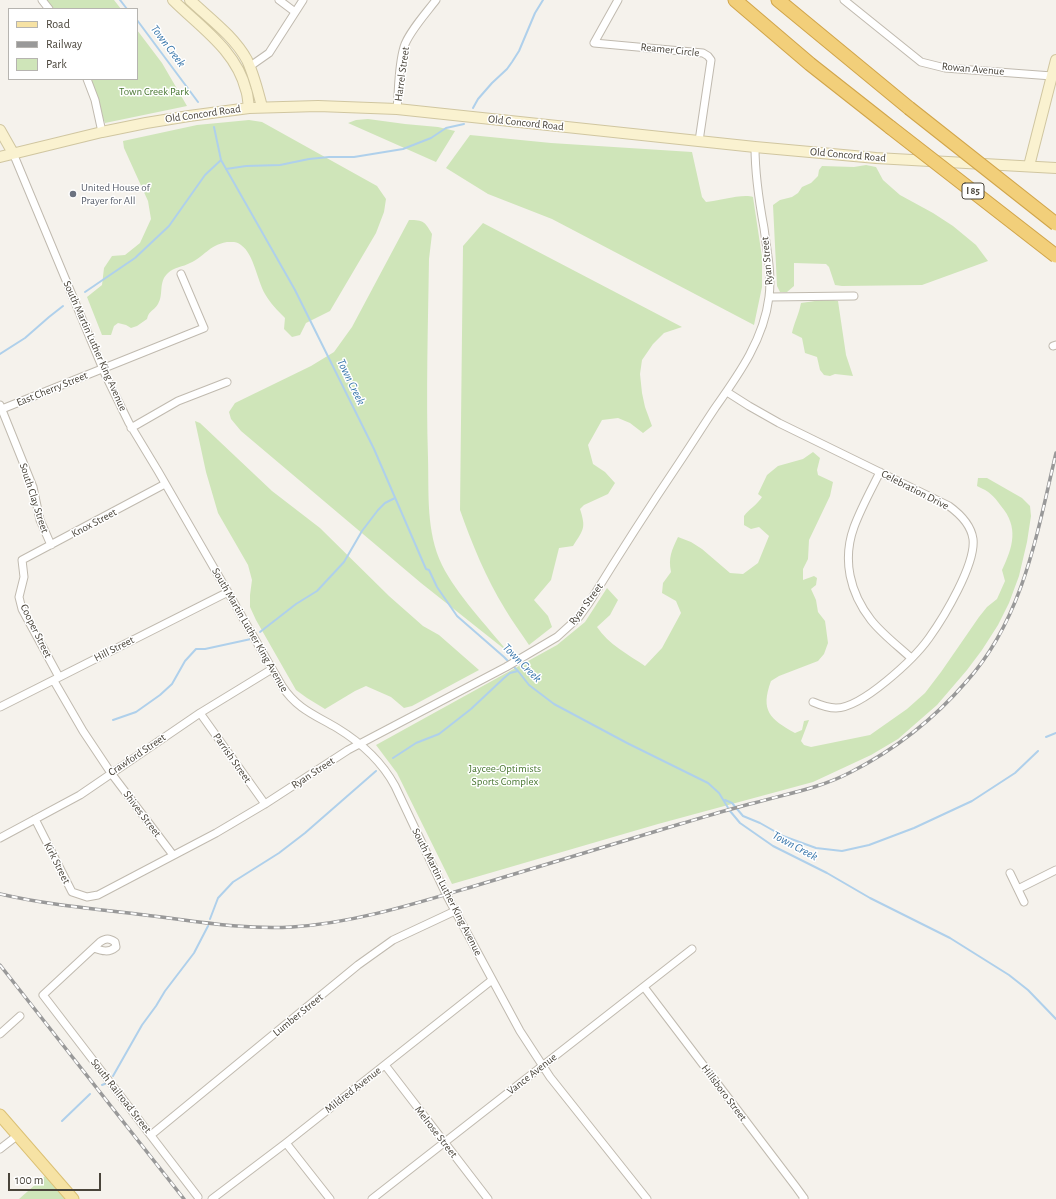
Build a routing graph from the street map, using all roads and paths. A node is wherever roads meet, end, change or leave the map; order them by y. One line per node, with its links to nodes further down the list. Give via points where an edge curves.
1 (42, 0): 11 (street)
2 (173, 0): 13 (main road)
3 (190, 0): 15 (main road, via 240,49)
4 (279, 0): 12 (street)
5 (304, 0): 12 (street)
6 (436, 0): 20 (street, Harrel Street, via 404,46)
7 (618, 0): 23 (street, Reamer Circle, via 594,42 703,53 711,60)
8 (735, 0): 30 (highway, I 85, bridge, via 810,64)
9 (778, 0): 29 (highway, I 85, bridge, via 908,108)
10 (844, 0): 16 (street, Rowan Avenue, via 921,62 945,68)
11 (48, 8)
12 (295, 12): 15 (street, via 269,53)
13 (204, 30): 15 (main road, via 229,47 244,68); 19 (main road, via 237,67 246,90)
14 (1056, 60): 16 (main road)
15 (250, 67): 18 (main road)
16 (1052, 76): 27 (main road)
17 (87, 80): 22 (street)
18 (262, 107): 19 (main road, Old Concord Road); 20 (main road, Old Concord Road, via 318,106)
19 (248, 108): 22 (main road, Old Concord Road)
20 (398, 110): 23 (main road, Old Concord Road)
21 (0, 130): 25 (main road, South Martin Luther King Avenue)
22 (102, 132): 25 (main road, Old Concord Road)
23 (699, 141): 24 (main road, Old Concord Road)
24 (754, 147): 27 (main road, Old Concord Road, via 876,158); 33 (street, Ryan Street, via 769,263)
25 (13, 153): 26 (main road, Old Concord Road); 34 (street, South Martin Luther King Avenue)
26 (0, 157)
27 (1029, 166): 28 (main road, Old Concord Road)
28 (1056, 168)
29 (1056, 224)
30 (1056, 256)
31 (181, 274): 34 (street, East Cherry Street, via 204,328)
32 (854, 296): 33 (street)
33 (769, 297): 36 (street, Ryan Street, via 759,335)
34 (102, 368): 37 (street, East Cherry Street); 38 (street, South Martin Luther King Avenue)
35 (227, 382): 38 (street, via 178,401)
36 (727, 392): 39 (street, Celebration Drive, via 779,423); 50 (street, Ryan Street, via 579,617 557,637 506,667)
37 (1, 407): 41 (street, South Clay Street, via 33,487 40,520)
38 (131, 428): 40 (street, South Martin Luther King Avenue)
39 (880, 472): 44 (street, via 853,529 848,553 850,578 858,599 871,621); 44 (street, Celebration Drive, via 958,512 966,521 973,539 967,569 948,608 928,639)
40 (165, 484): 41 (street, Knox Street); 43 (street, South Martin Luther King Avenue)
41 (51, 545): 42 (street, Knox Street)
42 (22, 560): 46 (street, Cooper Street, via 22,609)
43 (228, 592): 45 (street, South Martin Luther King Avenue); 46 (street, Hill Street)
44 (911, 658): 47 (street, Celebration Drive, via 881,686 848,706 823,707)
45 (272, 669): 49 (street, Crawford Street); 50 (street, South Martin Luther King Avenue, via 287,693 299,706)
46 (56, 679): 48 (street, Hill Street); 51 (street, Cooper Street, via 83,731)
47 (813, 702)
48 (0, 707)
49 (200, 713): 51 (street, Crawford Street); 52 (street, Parrish Street)
50 (360, 745): 52 (street, Ryan Street); 61 (street, South Martin Luther King Avenue, via 380,763 393,781)
51 (111, 773): 53 (street, Crawford Street, via 80,795); 55 (street, Shives Street)
52 (265, 804): 55 (street, Ryan Street)
53 (35, 819): 54 (street, Crawford Street); 59 (street, Kirk Street, via 72,892)
54 (0, 838)
55 (173, 855): 59 (street, Ryan Street, via 98,895)
56 (1056, 870): 58 (street)
57 (1010, 873): 58 (street)
58 (1018, 889): 60 (street)
59 (87, 897)
60 (1024, 902)
61 (455, 911): 64 (street, South Martin Luther King Avenue); 72 (street, Lumber Street, via 393,940 358,965)
62 (95, 947): 72 (street, South Railroad Street, via 43,996)
63 (692, 949): 65 (street, Vance Avenue)
64 (492, 980): 68 (street, Mildred Avenue); 69 (street, South Martin Luther King Avenue)
65 (644, 987): 69 (street, Vance Avenue); 77 (street, Hillsboro Street)
66 (20, 1016): 67 (street)
67 (0, 1034)
68 (385, 1065): 73 (street, Melrose Street); 74 (street, Mildred Avenue)
69 (542, 1066): 73 (street, Vance Avenue); 83 (street, South Martin Luther King Avenue)
70 (0, 1115): 71 (main road)
71 (18, 1135): 75 (street); 78 (main road)
72 (151, 1135): 76 (street, South Railroad Street)
73 (444, 1142): 81 (street, Vance Avenue); 82 (street, Melrose Street)
74 (286, 1143): 79 (street, Mildred Avenue); 80 (street)
75 (0, 1149)
76 (198, 1197)
77 (804, 1198)
78 (73, 1199)
79 (212, 1199)
80 (330, 1199)
81 (372, 1199)
82 (488, 1199)
83 (647, 1199)

